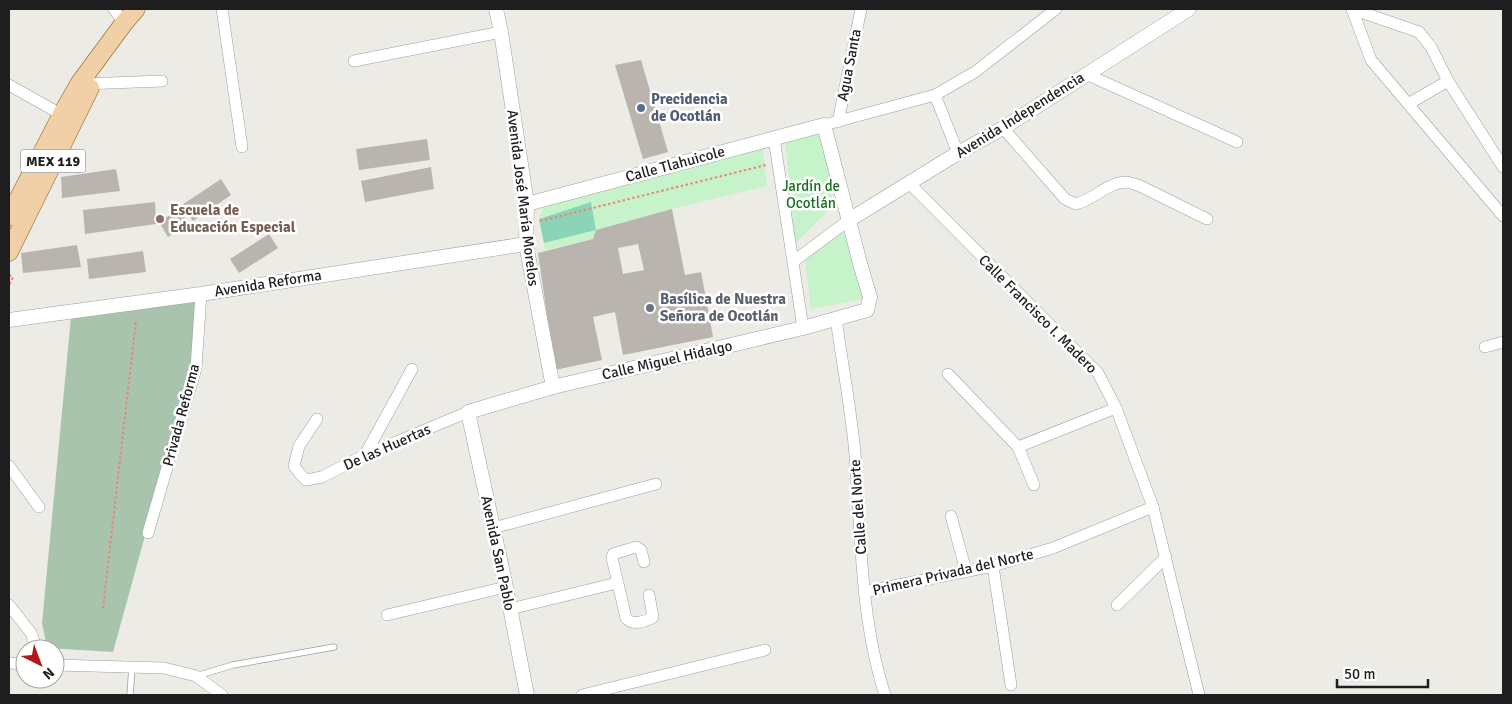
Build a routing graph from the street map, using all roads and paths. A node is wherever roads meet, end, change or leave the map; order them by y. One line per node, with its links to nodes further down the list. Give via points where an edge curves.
1 (136, 9): 8 (main road, MEX 119)
2 (222, 9): 24 (street)
3 (496, 9): 9 (street, Avenida José María Morelos)
4 (861, 9): 19 (street, Agua Santa)
5 (1056, 9): 16 (street, via 975,72)
6 (1189, 9): 11 (street, Avenida Independencia)
7 (1352, 9): 14 (street, via 1419,32 1431,47); 17 (street, via 1371,60)
8 (119, 16): 12 (main road, MEX 119)
9 (501, 32): 10 (street); 29 (street, Avenida José María Morelos)
10 (354, 61)
11 (1086, 74): 21 (street, Avenida Independencia); 23 (street)
12 (88, 79): 13 (street); 18 (main road, MEX 119)
13 (162, 81)
14 (1448, 81): 17 (street); 27 (street)
15 (9, 85): 18 (street)
16 (935, 95): 19 (street); 25 (street)
17 (1408, 104): 30 (street)
18 (67, 118): 31 (main road, MEX 119); 36 (main road, MEX 119)
19 (838, 122): 20 (street)
20 (824, 125): 22 (street, Calle Tlahuicole); 33 (street)
21 (1003, 128): 25 (street, Avenida Independencia); 32 (street, via 1066,199 1076,204 1125,182 1138,184)
22 (774, 138): 26 (street); 29 (street, Calle Tlahuicole)
23 (1237, 142)
24 (242, 147)
25 (958, 153): 28 (street, Avenida Independencia)
26 (779, 162): 34 (path); 37 (street)
27 (1503, 167)
28 (909, 184): 33 (street, Avenida Independencia); 50 (street, Calle Francisco I. Madero, via 1098,373)
29 (527, 204): 34 (street, Avenida José María Morelos)
30 (1503, 216)
31 (9, 218)
32 (1207, 218)
33 (849, 220): 37 (street); 41 (street, Calle Miguel Hidalgo, via 870,297 867,310)
34 (526, 225): 35 (street, Avenida José María Morelos)
35 (526, 244): 40 (street, Avenida Reforma); 49 (street, Avenida José María Morelos)
36 (9, 252)
37 (794, 262): 44 (street)
38 (9, 274): 39 (path, via 13,277)
39 (9, 285)
40 (201, 294): 42 (street, Avenida Reforma); 62 (street, Privada Reforma, via 196,368)
41 (836, 318): 44 (street, Calle Miguel Hidalgo); 69 (street, Calle del Norte, via 855,452)
42 (9, 320)
43 (136, 320): 73 (path)
44 (803, 328): 49 (street, Calle Miguel Hidalgo)
45 (1503, 342): 46 (street)
46 (1485, 347)
47 (412, 369): 54 (street)
48 (948, 374): 53 (street)
49 (553, 387): 51 (street, Calle Miguel Hidalgo)
50 (1116, 408): 53 (street); 59 (street, Calle Francisco I. Madero)
51 (468, 412): 54 (street, De las Huertas); 61 (street, Avenida San Pablo)
52 (317, 419): 54 (street, De las Huertas, via 299,446 294,466 306,480 322,477)
53 (1018, 448): 57 (street)
54 (365, 456)
55 (9, 466): 58 (street)
56 (656, 484): 61 (street)
57 (1034, 485)
58 (39, 507)
59 (1153, 507): 63 (street, Calle Francisco I. Madero); 65 (street, Primera Privada del Norte, via 1053,548)
60 (951, 516): 66 (street)
61 (493, 528): 68 (street, Avenida San Pablo)
62 (148, 533)
63 (1166, 557): 72 (street); 88 (street, Calle Francisco I. Madero)
64 (644, 562): 67 (street, via 639,548 613,554)
65 (993, 566): 66 (street, Primera Privada del Norte); 82 (street)
66 (966, 571): 69 (street, Primera Privada del Norte)
67 (617, 582): 70 (street, via 629,622 653,617); 74 (street)
68 (506, 587): 74 (street, Avenida San Pablo); 75 (street)
69 (864, 592): 87 (street, Calle del Norte)
70 (649, 596)
71 (9, 605): 76 (street)
72 (1117, 605)
73 (103, 608)
74 (510, 609): 85 (street, Avenida San Pablo)
75 (387, 615)
76 (33, 639)
77 (334, 647): 81 (lane)
78 (765, 650): 86 (street)
79 (65, 665): 80 (street)
80 (132, 667): 81 (street, via 164,668); 83 (lane)
81 (196, 676): 84 (street)
82 (1011, 685)
83 (130, 695)
84 (222, 695)
85 (527, 695)
86 (582, 695)
87 (885, 695)
88 (1199, 695)

